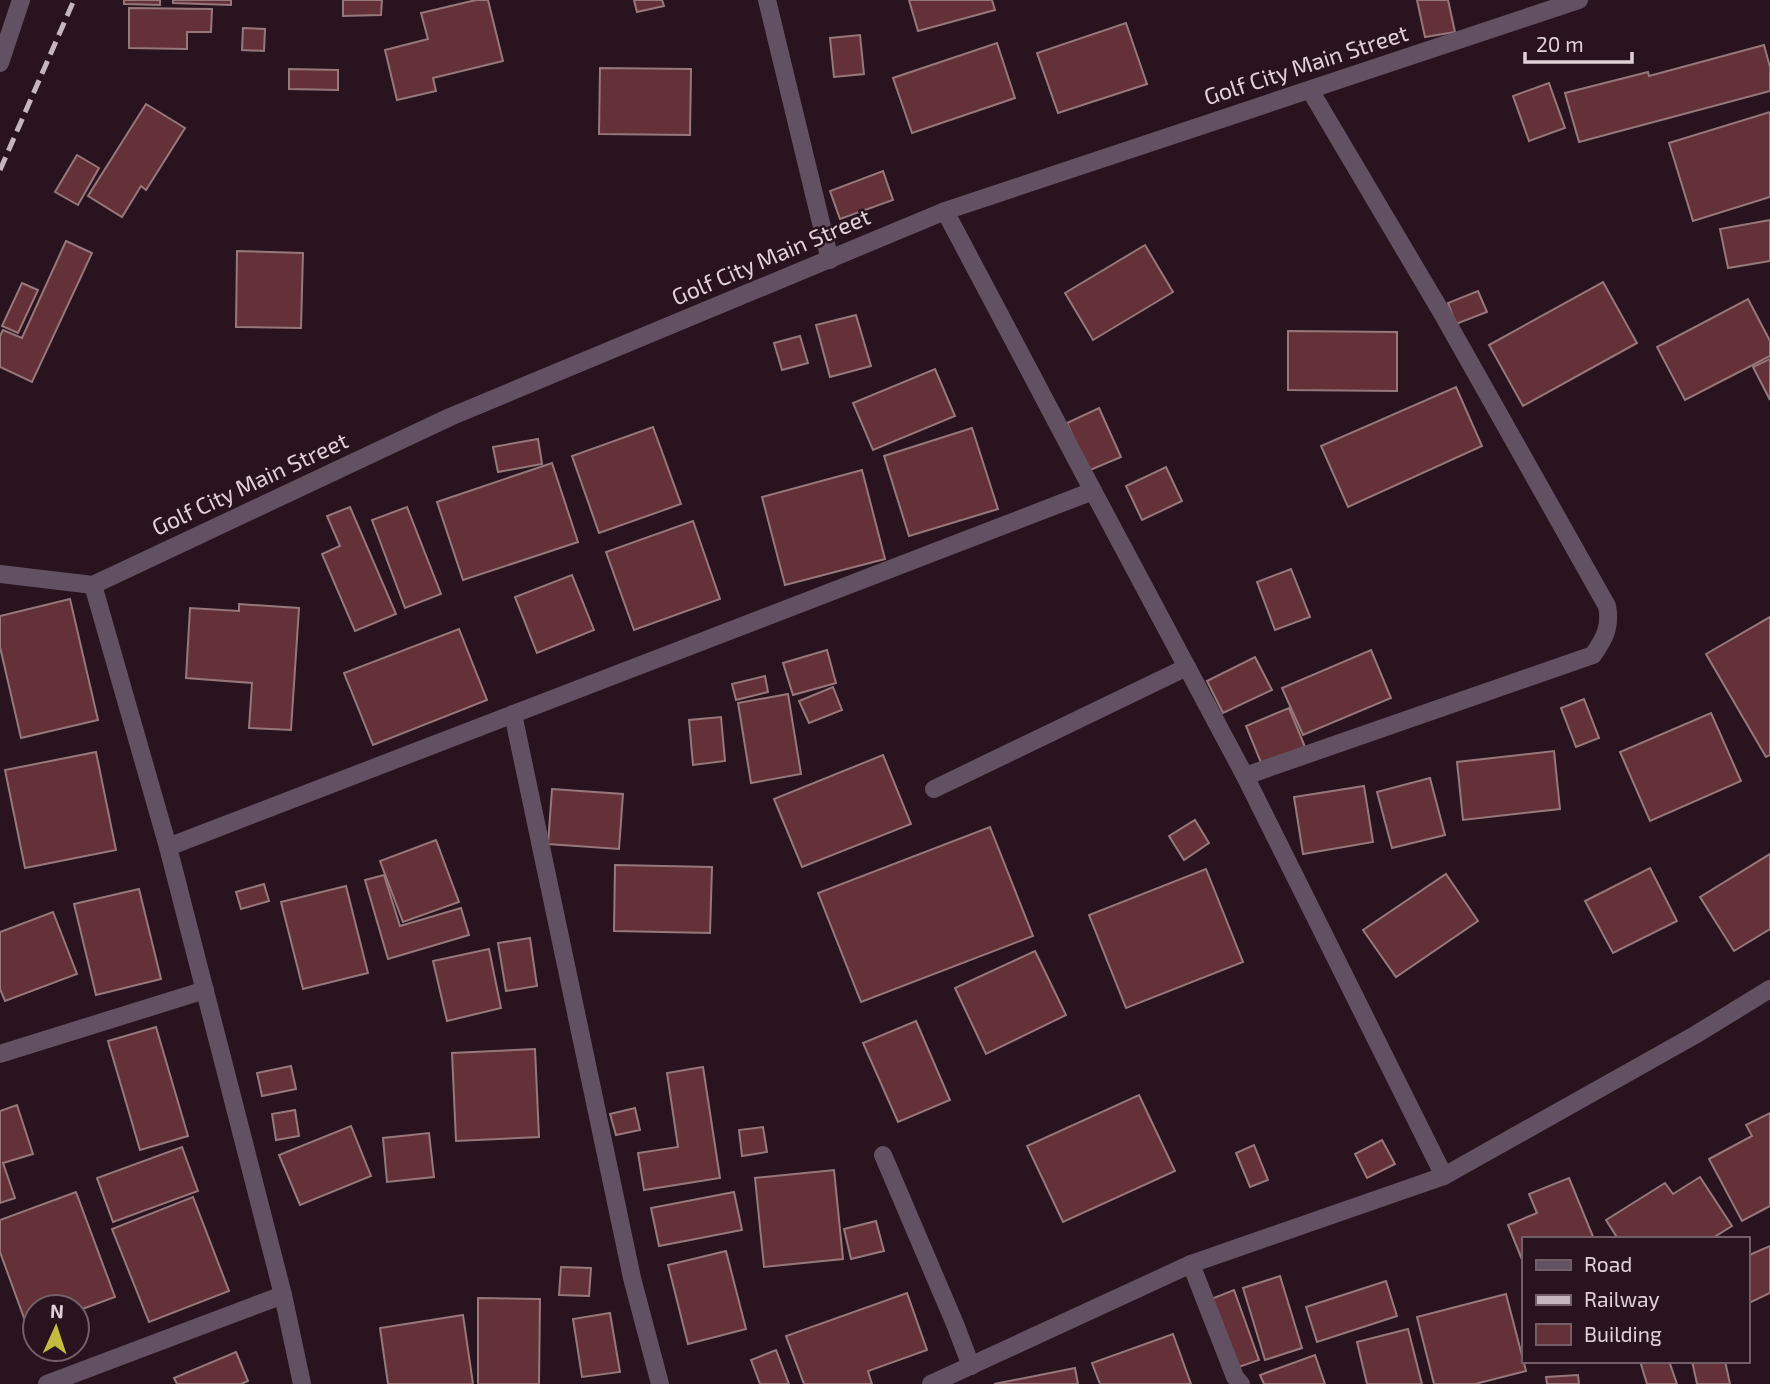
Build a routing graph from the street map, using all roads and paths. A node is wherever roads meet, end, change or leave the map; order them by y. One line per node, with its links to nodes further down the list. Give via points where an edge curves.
1 (21, 0): 4 (street)
2 (767, 0): 7 (street)
3 (1579, 0): 5 (street, Golf City Main Street)
4 (0, 64)
5 (1310, 90): 6 (street, Golf City Main Street); 13 (street, via 1462,348 1607,606 1610,620 1593,654)
6 (945, 211): 7 (street, Golf City Main Street); 8 (street)
7 (830, 260): 10 (street, Golf City Main Street, via 450,417)
8 (1093, 491): 11 (street); 12 (street)
9 (0, 574): 10 (street)
10 (93, 585): 15 (street)
11 (1187, 667): 13 (street); 14 (street)
12 (513, 715): 15 (street); 26 (street, via 632,1278)
13 (1245, 776): 20 (street)
14 (934, 789)
15 (169, 847): 17 (street)
16 (1770, 989): 20 (street)
17 (205, 990): 18 (street); 22 (street)
18 (0, 1054)
19 (883, 1155): 23 (street)
20 (1444, 1176): 21 (street)
21 (1191, 1265): 23 (street); 28 (street)
22 (283, 1295): 24 (street); 25 (street)
23 (971, 1366): 27 (street)
24 (47, 1384)
25 (302, 1384)
26 (660, 1384)
27 (932, 1384)
28 (1241, 1384)

